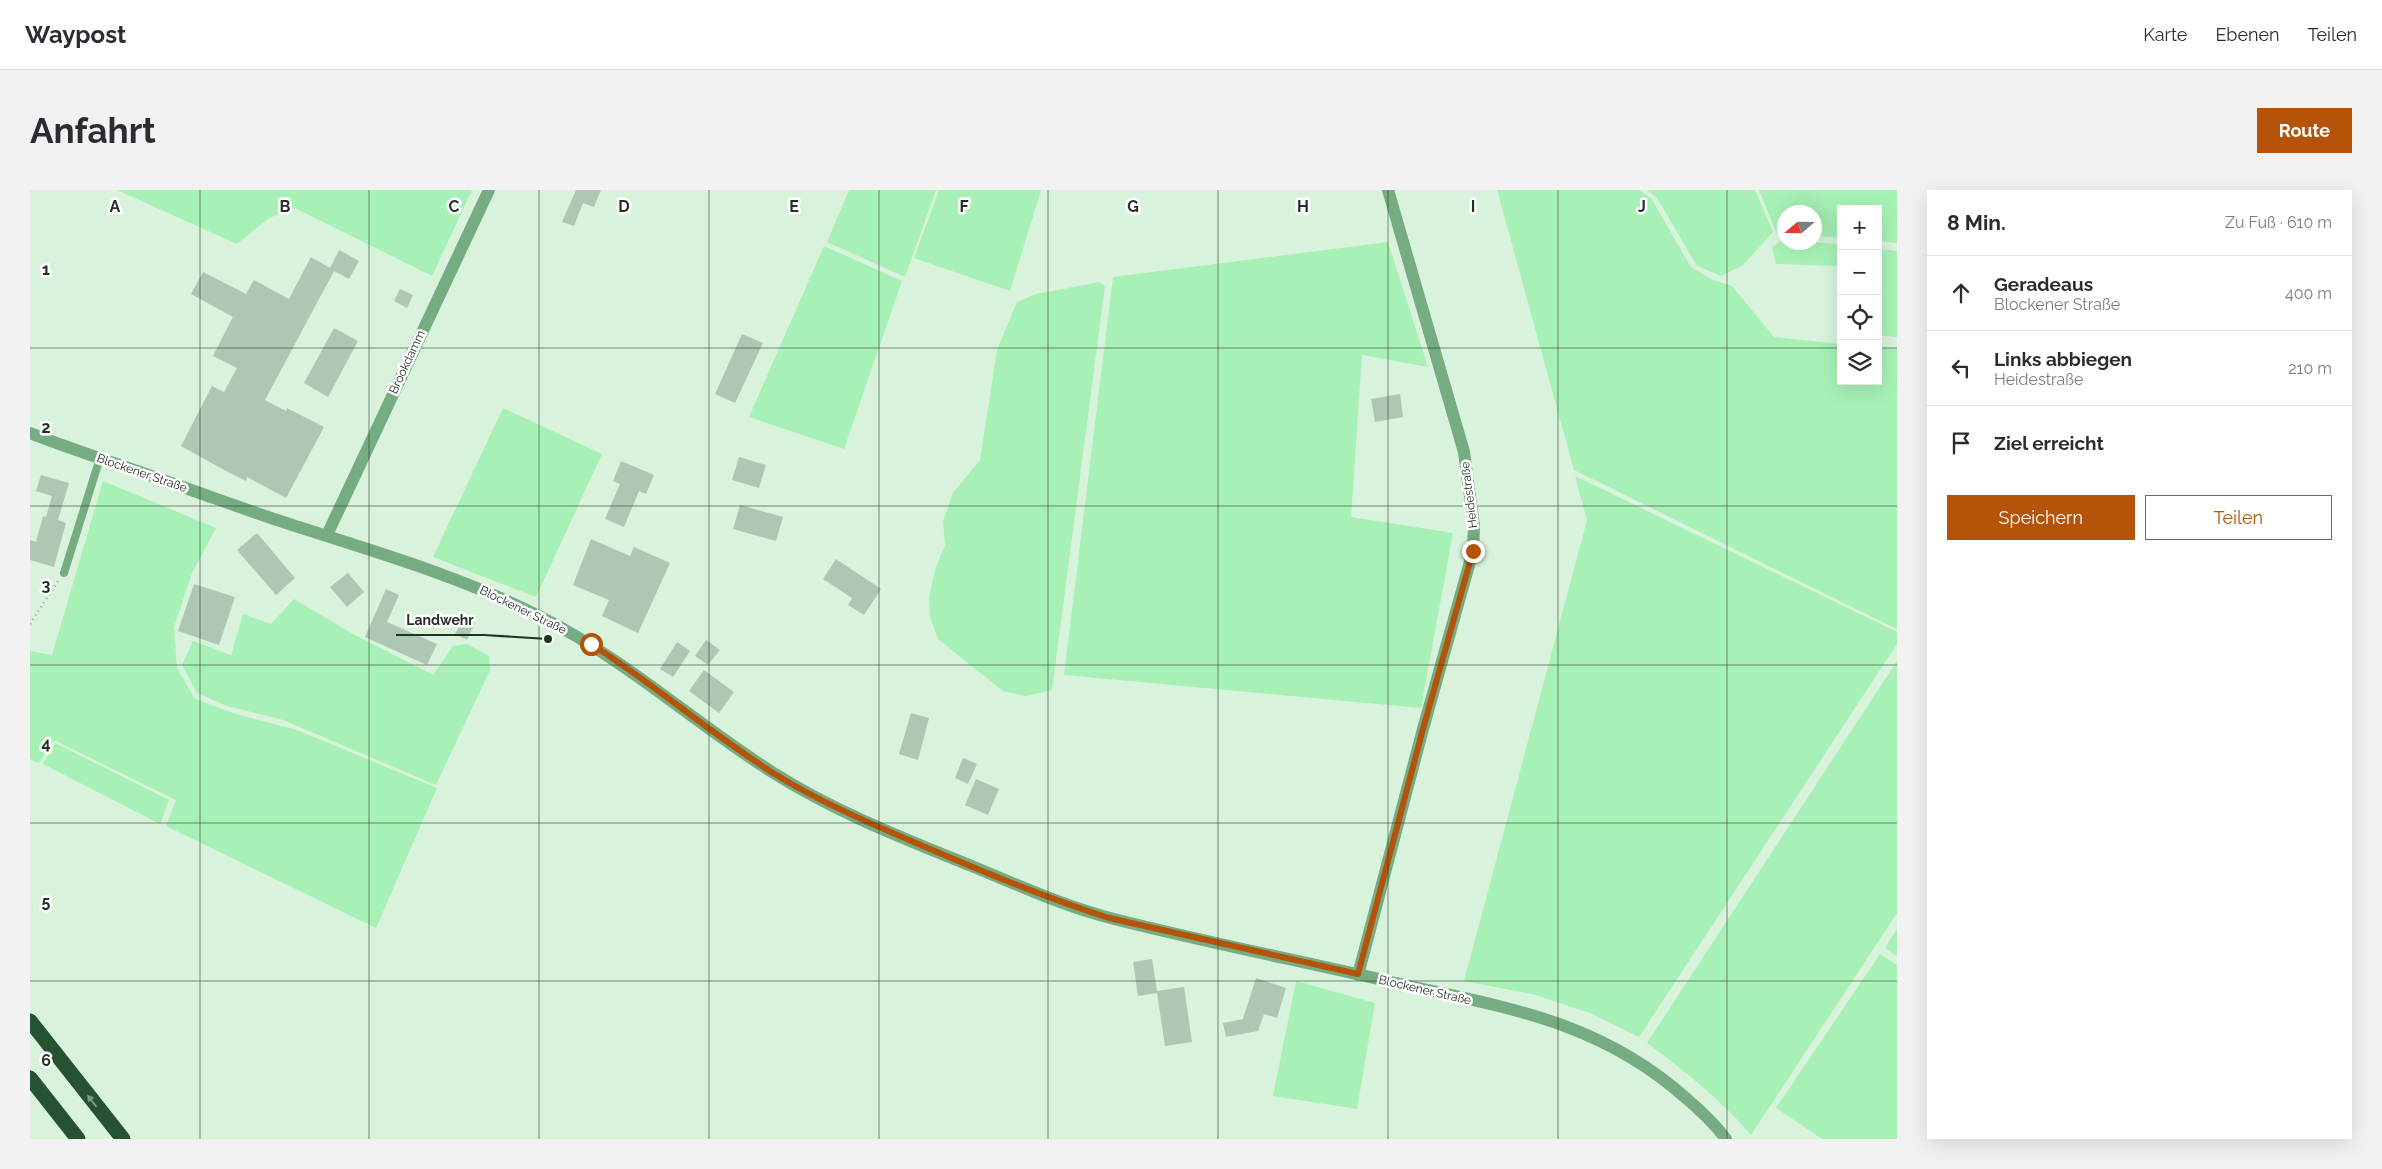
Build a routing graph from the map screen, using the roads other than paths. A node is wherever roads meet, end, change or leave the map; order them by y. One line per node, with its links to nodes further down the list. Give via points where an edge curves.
1 (489, 190): 5 (street, Brookdamm)
2 (1388, 190): 7 (street, Heidestraße, via 1464,452 1474,526 1473,551)
3 (30, 433): 4 (street, Blockener Straße)
4 (100, 458): 5 (street, Blockener Straße); 6 (lane)
5 (327, 535): 7 (street, Blockener Straße, via 468,584 554,623 629,669 775,774 830,804 938,852 1109,918)
6 (64, 573)
7 (1358, 974): 12 (street, Blockener Straße, via 1544,1018 1594,1036 1670,1084)
8 (30, 1021): 11 (highway, one-way to 8)
9 (30, 1078): 10 (highway)
10 (78, 1139)
11 (123, 1139)
12 (1726, 1139)

